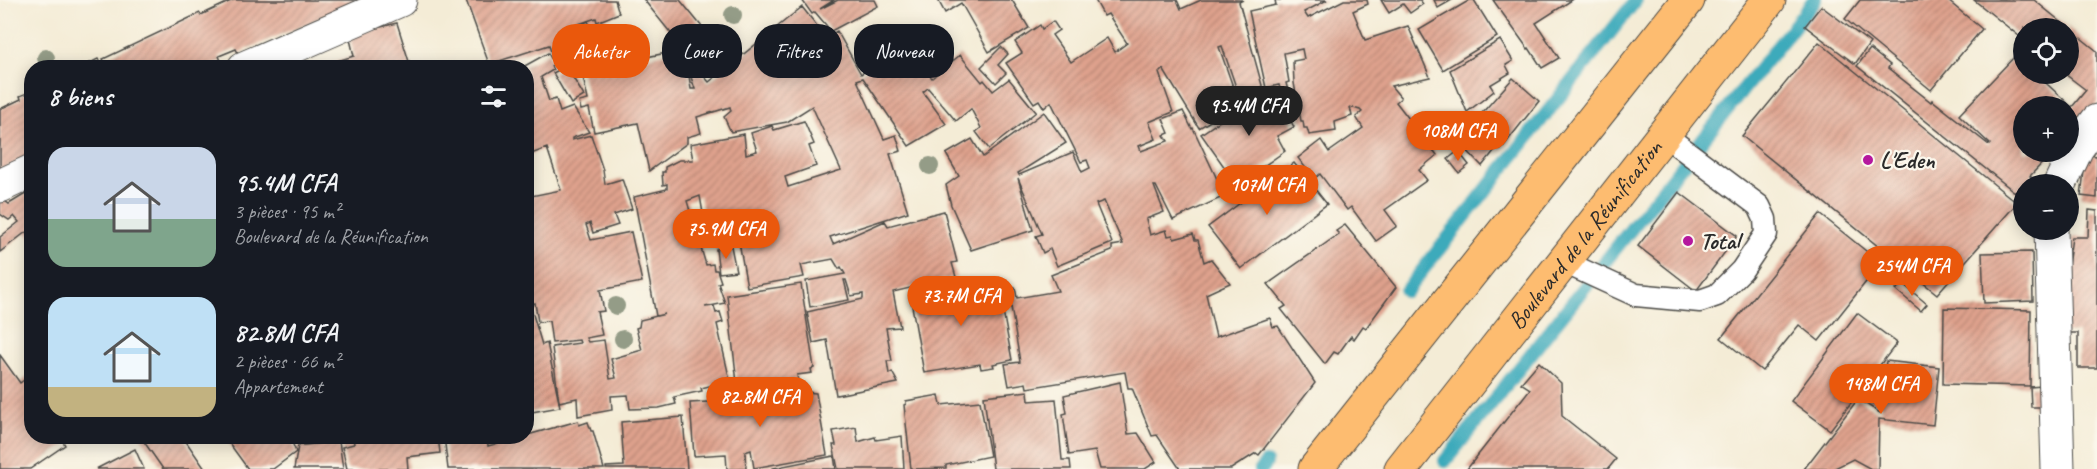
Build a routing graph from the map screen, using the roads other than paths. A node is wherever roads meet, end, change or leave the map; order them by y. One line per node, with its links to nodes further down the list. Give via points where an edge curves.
1 (400, 0): 4 (street)
2 (1688, 0): 12 (main road)
3 (1769, 0): 6 (main road, Boulevard de la Réunification)
4 (262, 60)
5 (2097, 121): 7 (street, via 2077,148)
6 (1663, 134): 11 (main road, Boulevard de la Réunification); 11 (lane, via 1759,206 1766,234 1742,270 1717,295 1692,301 1636,295)
7 (2065, 174)
8 (24, 175): 9 (street)
9 (0, 186)
10 (2051, 240): 14 (street)
11 (1564, 262): 13 (main road, Boulevard de la Réunification)
12 (1315, 469)
13 (1401, 469)
14 (2058, 469)

